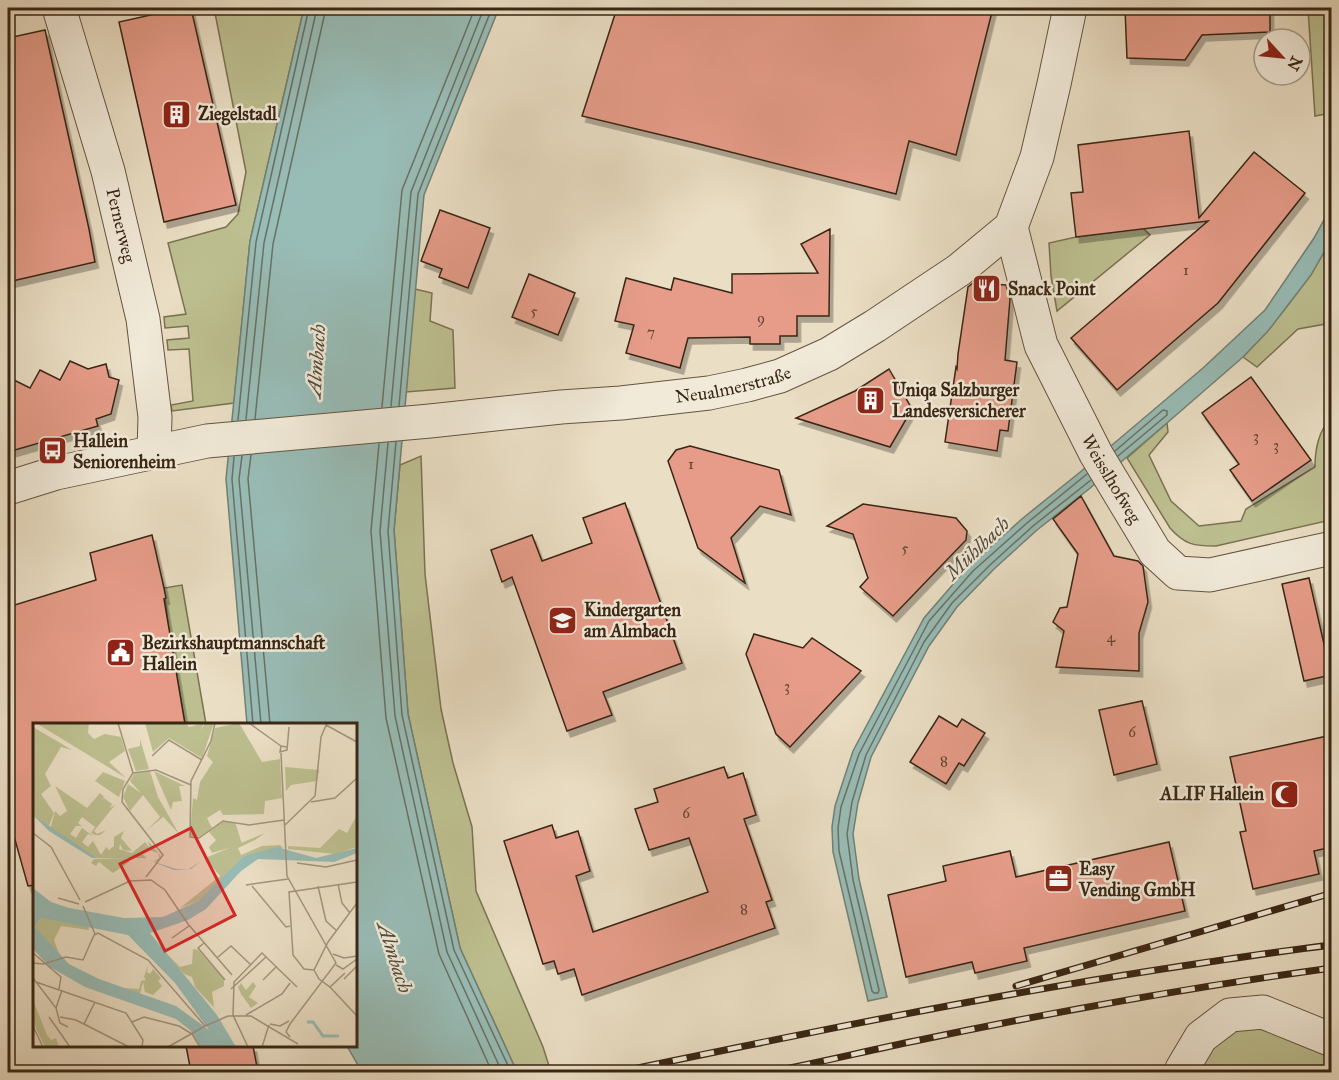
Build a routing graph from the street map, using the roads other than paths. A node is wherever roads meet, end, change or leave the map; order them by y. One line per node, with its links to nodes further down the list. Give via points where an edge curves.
1 (59, 8): 4 (street, Pernerweg, via 108,171 143,319 155,417)
2 (1070, 8): 3 (street, via 1037,157)
3 (1011, 227): 4 (street, Neualmerstraße, via 959,270 829,354 780,376 747,385 679,397); 6 (street, Weisslhofweg, via 1041,345 1103,465 1155,552 1178,573 1210,576)
4 (181, 445): 5 (street, Neualmerstraße, via 56,472)
5 (8, 488)
6 (1332, 548)
7 (1332, 1040): 8 (street, via 1263,1012 1230,1015 1201,1037)
8 (1181, 1071)

